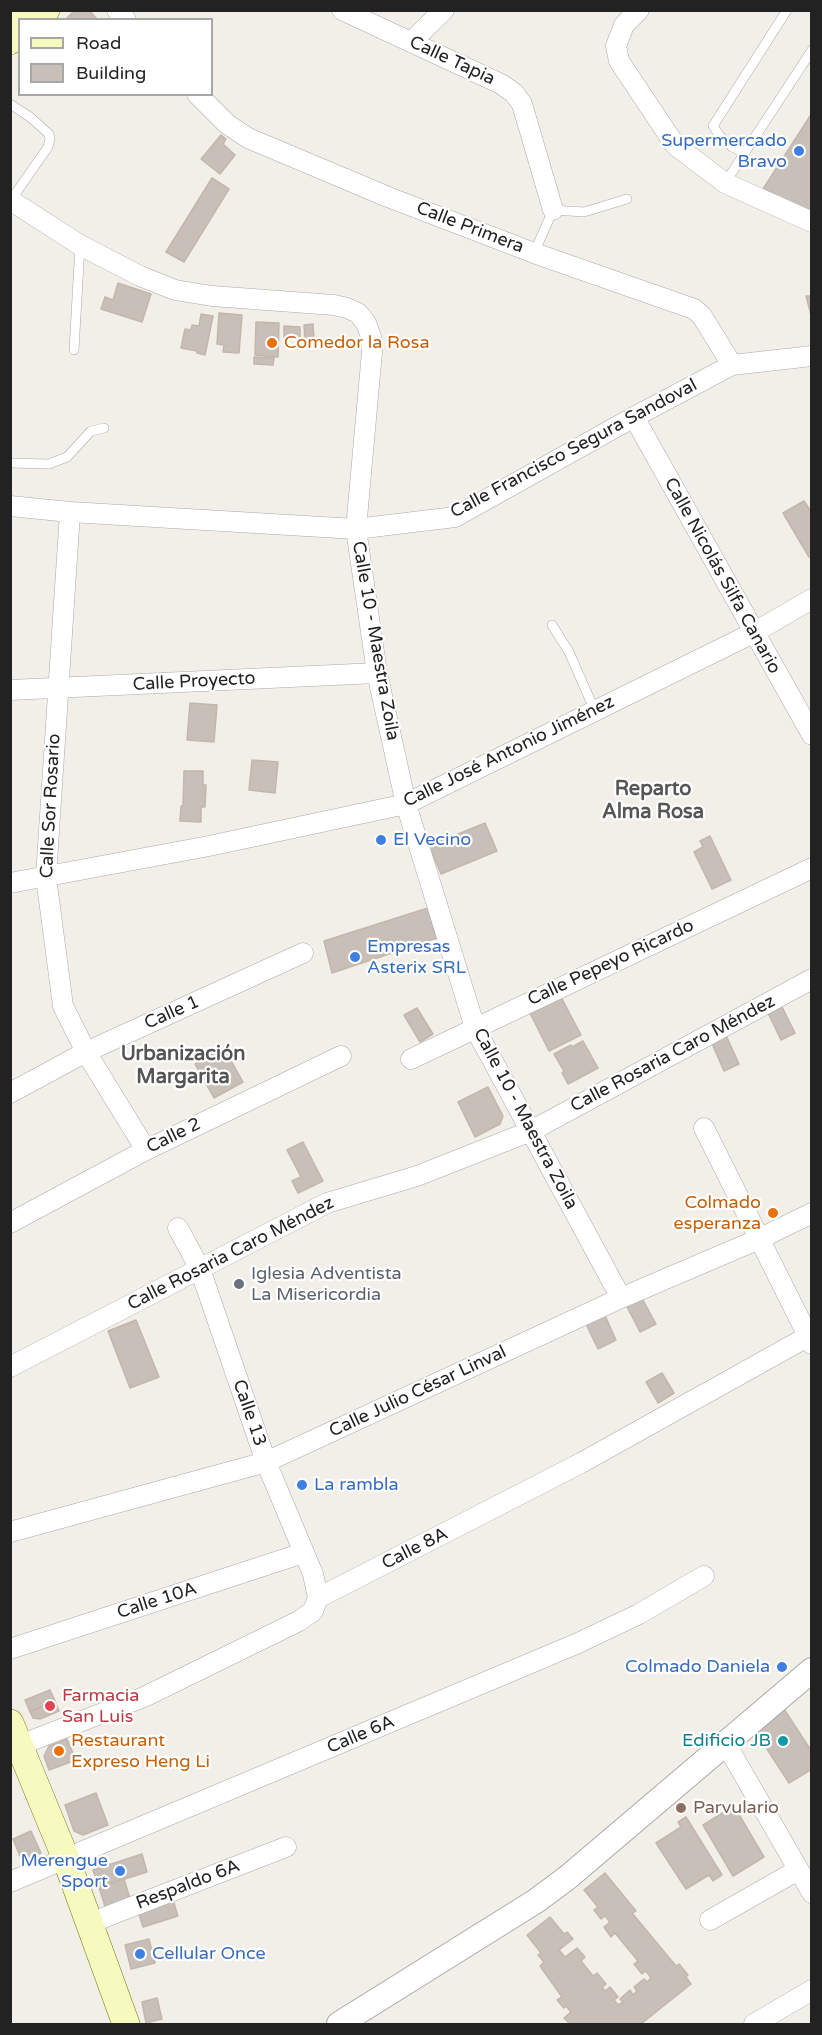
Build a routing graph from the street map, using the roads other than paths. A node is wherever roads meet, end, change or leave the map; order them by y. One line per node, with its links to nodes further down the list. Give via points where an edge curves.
1 (342, 10): 5 (street, Calle Tapia)
2 (444, 10): 5 (street)
3 (639, 10): 10 (street, via 624,25 616,46 619,61 675,145)
4 (787, 10): 9 (lane, via 713,126 732,147)
5 (411, 42): 13 (street, Calle Tapia, via 513,93 522,104)
6 (812, 50): 9 (lane)
7 (199, 96): 16 (street, Calle Primera, via 227,124 248,138)
8 (10, 104): 12 (lane, via 49,134 50,140)
9 (744, 152): 10 (lane)
10 (725, 183): 14 (street)
11 (627, 199): 13 (lane, via 584,212)
12 (11, 200): 15 (street, Calle 10 - Maestra Zoila)
13 (553, 210): 16 (lane)
14 (812, 222)
15 (80, 245): 17 (lane); 25 (street, Calle 10 - Maestra Zoila, via 175,290 334,306 358,314 366,323 372,352)
16 (534, 253): 19 (street, Calle Primera, via 694,309)
17 (74, 350)
18 (812, 356): 19 (street, Calle Francisco Segura Sandoval)
19 (732, 365): 20 (street, Calle Francisco Segura Sandoval)
20 (634, 417): 25 (street, Calle Francisco Segura Sandoval, via 455,517); 28 (street, Calle Nicolás Silfa Canario)
21 (104, 428): 22 (lane, via 91,431 67,456 50,464)
22 (10, 463)
23 (10, 506): 24 (street, Calle Francisco Segura Sandoval)
24 (70, 512): 25 (street, Calle Francisco Segura Sandoval); 30 (street, Calle Sor Rosario)
25 (356, 529): 29 (street, Calle 10 - Maestra Zoila)
26 (812, 599): 28 (street, Calle José Antonio Jiménez)
27 (552, 625): 32 (lane, via 569,652)
28 (753, 633): 32 (street, Calle José Antonio Jiménez); 33 (street, Calle Nicolás Silfa Canario)
29 (377, 673): 30 (street, Calle Proyecto); 34 (street, Calle 10 - Maestra Zoila)
30 (57, 689): 31 (street, Calle Proyecto); 36 (street, Calle Sor Rosario)
31 (10, 690)
32 (595, 711): 34 (street, Calle José Antonio Jiménez)
33 (812, 735)
34 (406, 804): 36 (street, Calle José Antonio Jiménez); 40 (street, Calle 10 - Maestra Zoila)
35 (812, 868): 40 (street, Calle Pepeyo Ricardo)
36 (46, 877): 37 (street, Calle José Antonio Jiménez); 41 (street, Calle Sor Rosario, via 63,1006)
37 (10, 883)
38 (303, 953): 41 (street, Calle 1)
39 (812, 979): 46 (street, Calle Rosaria Caro Méndez)
40 (475, 1028): 43 (street, Calle Pepeyo Ricardo); 46 (street, Calle 10 - Maestra Zoila)
41 (86, 1052): 44 (street, Calle 1); 47 (street, Calle Sor Rosario)
42 (342, 1056): 47 (street, Calle 2)
43 (411, 1059)
44 (10, 1093)
45 (704, 1128): 51 (street)
46 (531, 1131): 52 (street, Calle Rosaria Caro Méndez, via 417,1176 327,1203); 53 (street, Calle 10 - Maestra Zoila)
47 (146, 1150): 49 (street, Calle 2)
48 (812, 1213): 51 (street, Calle Julio César Linval)
49 (10, 1223)
50 (178, 1228): 52 (street, Calle 13)
51 (759, 1239): 53 (street, Calle Julio César Linval); 54 (street)
52 (200, 1269): 55 (street, Calle Rosaria Caro Méndez); 56 (street, Calle 13)
53 (621, 1298): 56 (street, Calle Julio César Linval)
54 (809, 1341): 60 (street, Calle 8A)
55 (10, 1367)
56 (266, 1462): 57 (street, Calle Julio César Linval); 58 (street, Calle 13)
57 (10, 1532)
58 (303, 1553): 60 (street, Calle 13); 61 (street, Calle 10A)
59 (704, 1576): 66 (street, Calle 6A, via 639,1614 576,1644)
60 (318, 1598): 63 (street, Calle 8A, via 313,1611 299,1621 144,1697)
61 (10, 1649)
62 (812, 1670): 64 (street)
63 (15, 1734): 66 (main road)
64 (726, 1744): 67 (street); 74 (street, via 536,1901)
65 (286, 1847): 71 (street, Respaldo 6A)
66 (66, 1858): 68 (street, Calle 6A); 71 (main road)
67 (798, 1870): 69 (street); 70 (street)
68 (10, 1882)
69 (812, 1893)
70 (710, 1920)
71 (90, 1923): 73 (main road)
72 (812, 1990): 75 (street)
73 (126, 2025)
74 (339, 2025)
75 (754, 2025)

